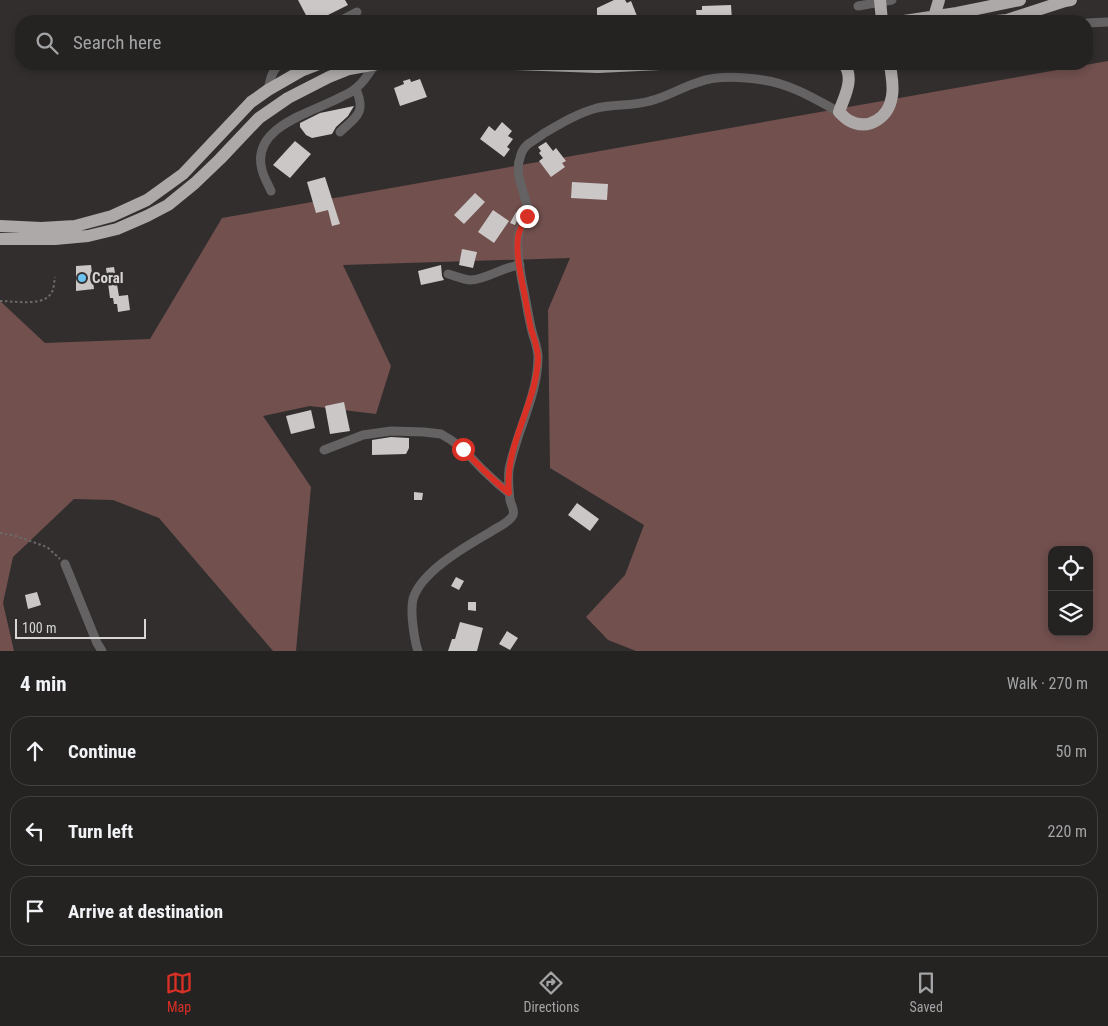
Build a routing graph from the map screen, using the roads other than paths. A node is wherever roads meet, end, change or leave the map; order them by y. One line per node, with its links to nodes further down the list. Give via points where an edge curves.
1 (880, 0): 10 (highway, bridge)
2 (892, 0): 6 (street)
3 (940, 0): 8 (highway); 11 (highway)
4 (1020, 0): 8 (highway)
5 (1071, 0): 13 (highway)
6 (858, 6)
7 (357, 12): 9 (street)
8 (957, 13): 12 (highway)
9 (351, 15)
10 (881, 15)
11 (935, 15)
12 (946, 15)
13 (1025, 15)
14 (1108, 22): 15 (street)
15 (1093, 23)
16 (275, 70): 23 (street)
17 (301, 70): 23 (highway)
18 (346, 70): 28 (highway, via 288,98 259,118 195,183 168,205 147,216 117,229 88,236)
19 (372, 70): 22 (street)
20 (848, 70): 24 (highway, via 848,88)
21 (890, 70): 24 (highway, via 892,95 889,107 878,119 864,125 848,120)
22 (356, 89): 25 (street, via 361,106 359,112); 26 (street, via 290,121 270,135 263,146 260,161)
23 (268, 90): 27 (highway, via 251,102 183,174 147,200 112,216 75,226)
24 (839, 112): 29 (street, via 782,84 720,78 697,82 652,101 579,114 527,145 519,159 518,168 528,209 518,237)
25 (340, 132)
26 (271, 191)
27 (0, 226)
28 (0, 238)
29 (520, 265): 30 (street, via 469,280); 32 (street, via 538,357 536,383 512,457)
30 (448, 274)
31 (324, 450): 32 (street, via 363,435 391,431 441,434 463,449)
32 (509, 493): 35 (street, via 512,518 464,548 428,574 420,584 413,599 412,618)
33 (65, 564): 34 (street)
34 (102, 651)
35 (418, 651)

